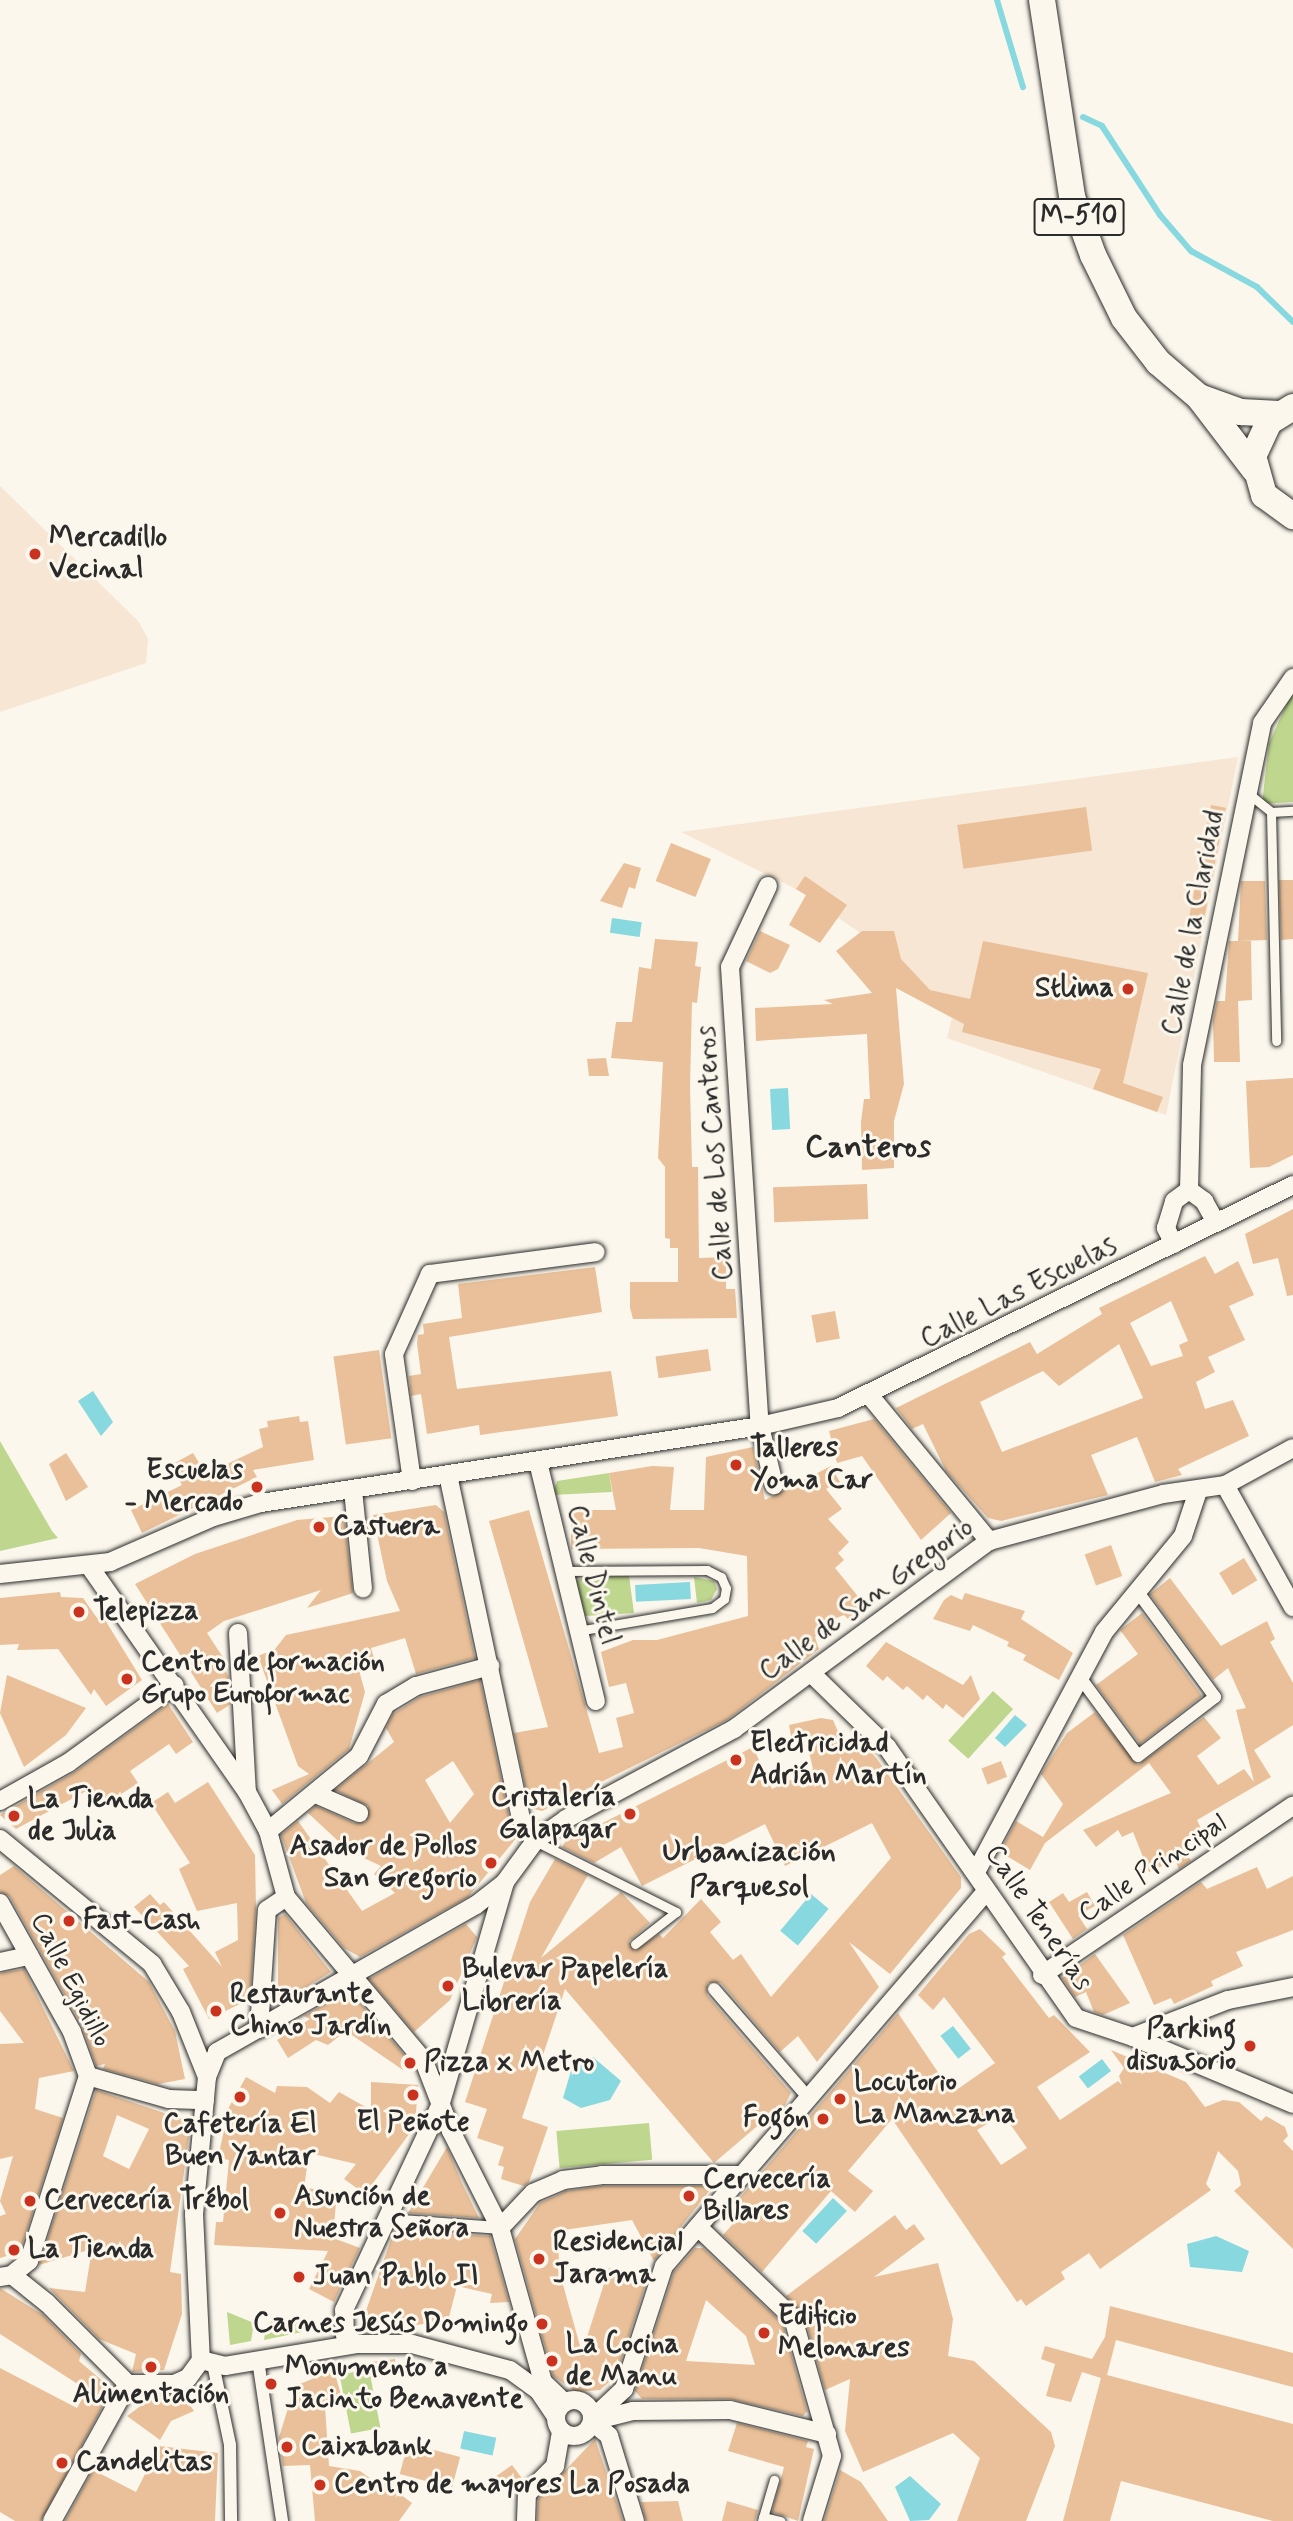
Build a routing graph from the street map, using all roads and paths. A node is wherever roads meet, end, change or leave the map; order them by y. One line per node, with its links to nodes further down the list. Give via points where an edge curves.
1 (1042, 0): 2 (main road, M-510, via 1072,197 1093,255 1124,318 1158,362)
2 (1199, 397): 3 (main road, M-510, via 1241,412); 4 (main road, M-510)
3 (1286, 410): 4 (main road, M-510, via 1261,432)
4 (1254, 469): 5 (main road, M-510, via 1264,495)
5 (1290, 518)
6 (1293, 678): 7 (street, Calle de la Claridad, via 1262,723)
7 (1248, 793): 9 (lane); 13 (street, Calle de la Claridad, via 1192,1065)
8 (1293, 811): 9 (lane)
9 (1271, 812): 11 (lane)
10 (768, 886): 18 (street, Calle de Los Canteros, via 730,967)
11 (1276, 1041)
12 (1293, 1185): 14 (street, Calle Las Escuelas)
13 (1189, 1190): 14 (street, via 1204,1201); 15 (street, via 1174,1201 1166,1228)
14 (1216, 1223): 15 (street, Calle Las Escuelas)
15 (1174, 1244): 17 (street, Calle Las Escuelas)
16 (596, 1252): 22 (street, via 430,1275 394,1354)
17 (870, 1396): 18 (street, Calle Las Escuelas); 27 (street)
18 (761, 1426): 20 (street, Calle Las Escuelas); 23 (street)
19 (1293, 1448): 24 (street, Calle de San Gregorio)
20 (538, 1462): 21 (street, Calle Las Escuelas); 29 (street, Calle Dintel)
21 (448, 1475): 22 (street, Calle Las Escuelas); 36 (street)
22 (412, 1481): 25 (street, Calle Las Escuelas)
23 (774, 1485)
24 (1225, 1485): 26 (street, Calle de San Gregorio); 33 (street)
25 (353, 1490): 28 (street, Calle Las Escuelas, via 235,1510); 31 (street)
26 (1198, 1491): 27 (street, Calle de San Gregorio, via 1177,1492); 32 (street, via 1183,1536)
27 (989, 1541): 37 (street, Calle de San Gregorio)
28 (90, 1567): 30 (street, Calle Las Escuelas); 39 (street)
29 (564, 1571): 34 (street, Calle Dintel); 34 (lane, via 707,1570 721,1577 726,1588 724,1599 712,1608)
30 (0, 1574)
31 (363, 1588)
32 (1137, 1591): 38 (street, via 1104,1632); 38 (street, via 1215,1698 1138,1756)
33 (1293, 1607)
34 (578, 1631): 40 (street, Calle Dintel)
35 (238, 1633): 41 (street)
36 (490, 1666): 42 (street, via 416,1686 386,1704 359,1756); 48 (street, via 522,1819)
37 (811, 1673): 48 (street, Calle de San Gregorio, via 712,1742 579,1809); 49 (street, Calle Tenerías, via 887,1747)
38 (1079, 1676): 49 (street)
39 (175, 1685): 41 (street); 43 (street, via 68,1763)
40 (596, 1701)
41 (247, 1792): 46 (street)
42 (318, 1795): 45 (street); 46 (street)
43 (0, 1801)
44 (1293, 1806): 58 (street, Calle Principal)
45 (359, 1813)
46 (268, 1831): 52 (street)
47 (0, 1839): 64 (street, via 152,1964 181,2012)
48 (535, 1841): 50 (street, Calle de San Gregorio); 54 (lane, via 676,1912)
49 (976, 1872): 51 (street, Calle Tenerías)
50 (505, 1882): 57 (street, Calle de San Gregorio, via 476,1905); 68 (street, Calle de San Gregorio)
51 (985, 1893): 58 (street, Calle Tenerías); 65 (street)
52 (286, 1897): 57 (street); 61 (street, via 267,1910)
53 (0, 1903): 55 (street, Calle Egidillo)
54 (635, 1944)
55 (30, 1956): 56 (street); 63 (street, Calle Egidillo, via 72,2032)
56 (0, 1962)
57 (352, 1976): 61 (street, Calle de San Gregorio); 68 (street, via 409,2038)
58 (1042, 1976): 62 (street, Calle Tenerías, via 1076,2018)
59 (1293, 1987): 62 (street, via 1228,2000)
60 (714, 1989): 65 (street)
61 (259, 2029): 64 (street, Calle de San Gregorio, via 217,2052)
62 (1133, 2037): 67 (street, Calle Tenerías)
63 (88, 2076): 66 (street, via 169,2099); 73 (street, Calle Egidillo, via 29,2261)
64 (207, 2077): 66 (street)
65 (808, 2097): 69 (street)
66 (205, 2100): 77 (street, via 194,2214)
67 (1293, 2104)
68 (440, 2106): 70 (street, Calle de San Gregorio); 72 (street)
69 (740, 2175): 71 (street); 72 (street, via 600,2175 563,2180 533,2193)
70 (386, 2220): 72 (street); 74 (street, Calle de San Gregorio, via 344,2310 345,2335)
71 (698, 2227): 81 (street, via 664,2266 624,2389); 82 (street, via 767,2300 793,2318)
72 (500, 2228): 75 (street)
73 (6, 2276): 79 (street)
74 (356, 2344): 76 (street); 78 (street, via 412,2344)
75 (533, 2353): 78 (street); 80 (street)
76 (258, 2360): 77 (street); 87 (street)
77 (207, 2362): 79 (street, via 174,2384); 86 (street, via 230,2445)
78 (510, 2370): 80 (street, via 538,2390)
79 (128, 2384): 85 (street)
80 (561, 2417): 81 (street, via 577,2436); 81 (street, via 583,2403); 88 (street, via 555,2466 527,2494)
81 (592, 2421): 82 (street, via 633,2411 730,2410); 89 (street, via 609,2436)
82 (827, 2434): 91 (street, via 832,2456)
83 (774, 2480): 84 (lane)
84 (762, 2519): 90 (lane)
85 (52, 2521)
86 (231, 2521)
87 (282, 2521)
88 (526, 2521)
89 (635, 2521)
90 (781, 2521)
91 (812, 2521)

